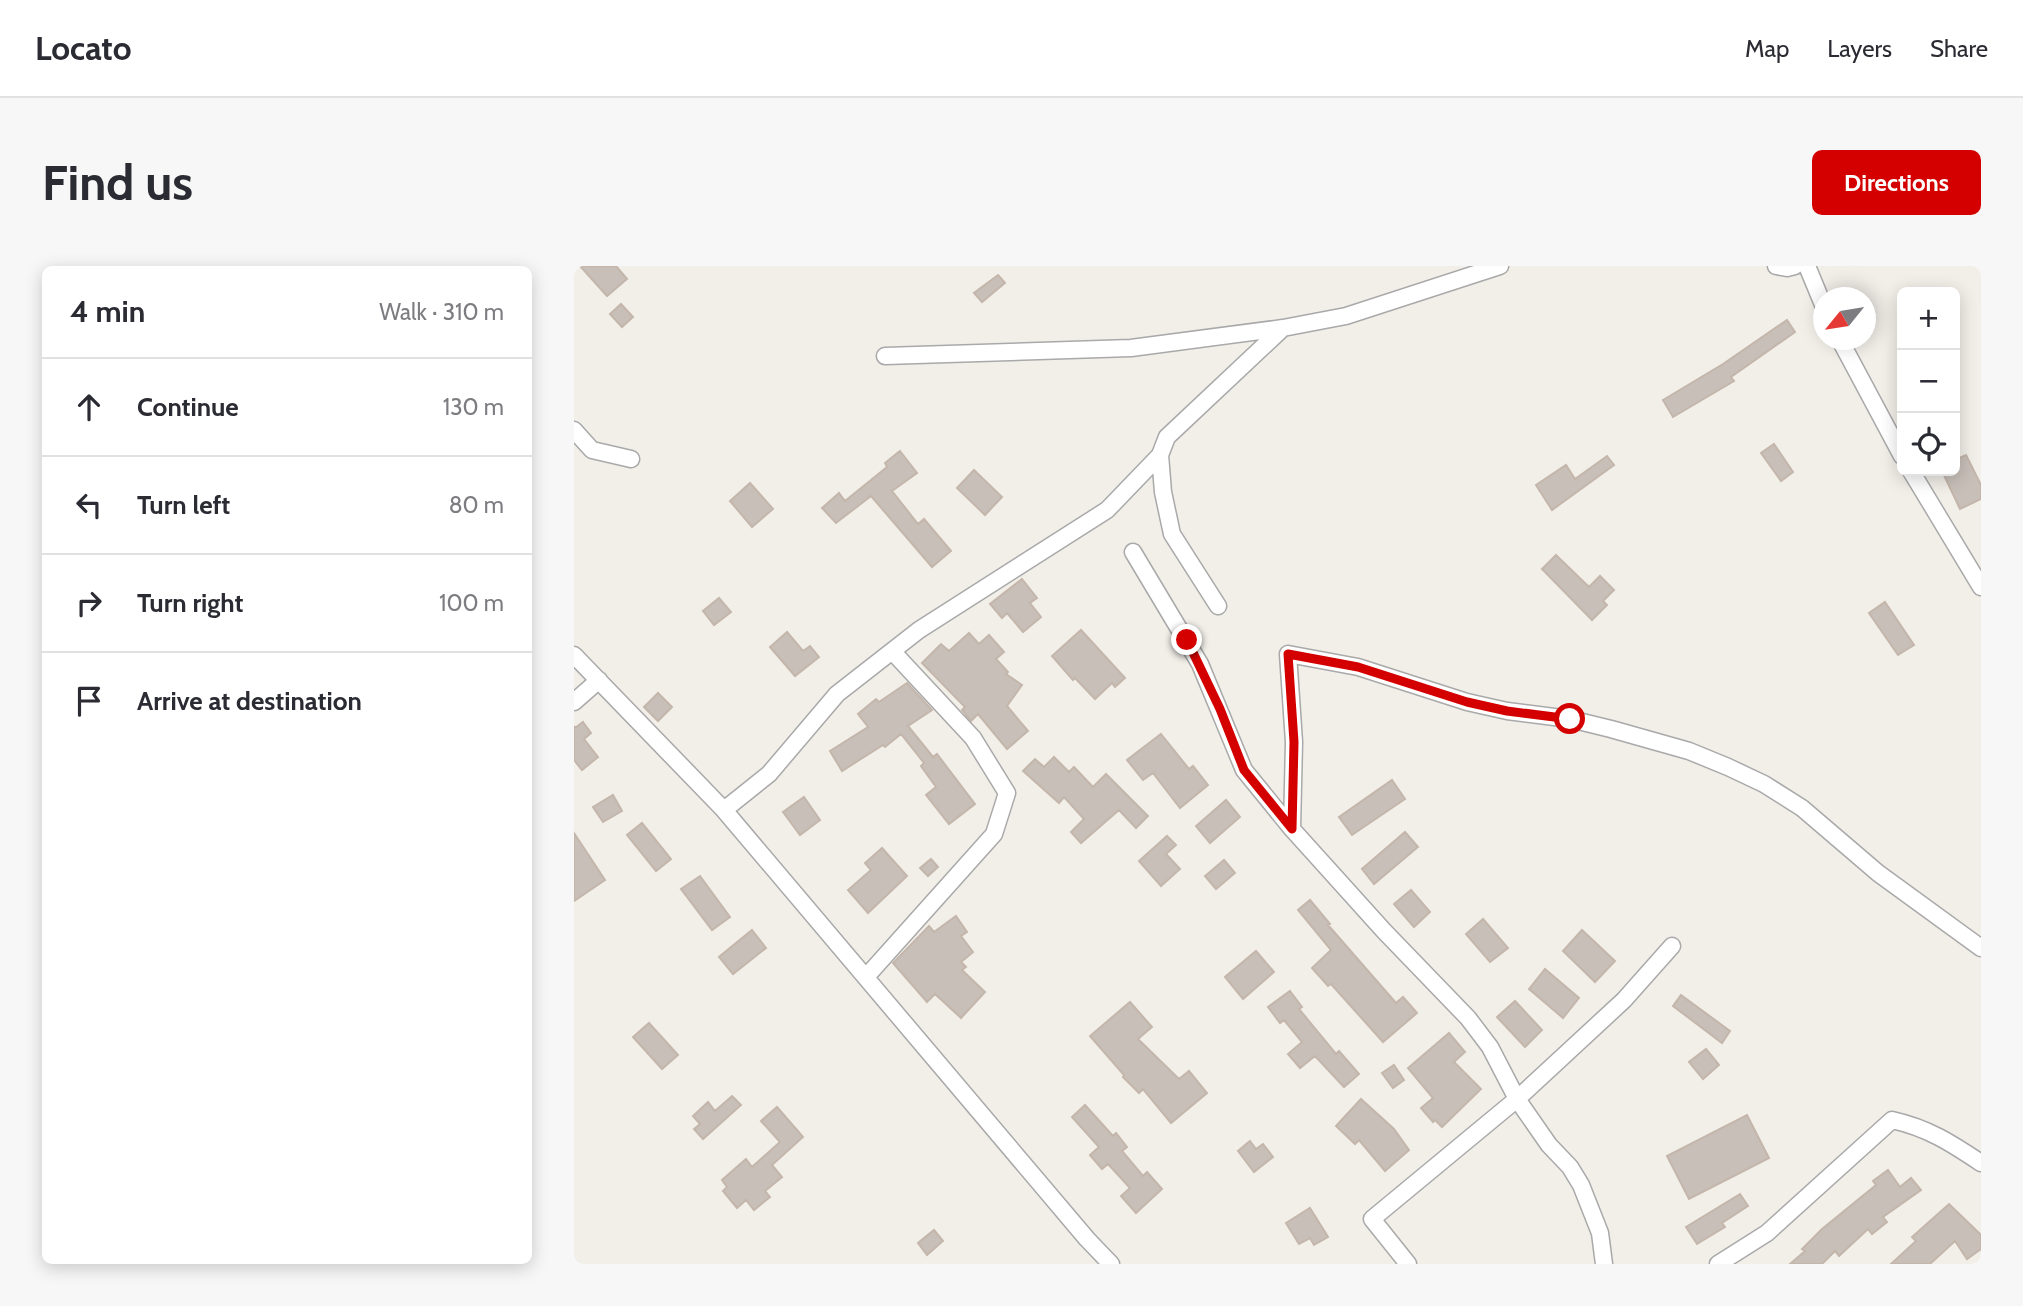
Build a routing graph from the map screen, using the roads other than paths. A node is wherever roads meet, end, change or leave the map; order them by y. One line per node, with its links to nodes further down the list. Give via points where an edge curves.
1 (1500, 266): 6 (street, via 1346,316)
2 (1776, 266): 3 (street)
3 (1795, 266)
4 (1807, 266): 5 (street)
5 (1816, 287)
6 (1283, 328): 8 (street, via 1131,348); 11 (street, via 1167,437)
7 (1845, 350): 10 (street)
8 (885, 356)
9 (574, 430): 12 (street, via 592,450)
10 (1897, 447)
11 (1160, 455): 16 (street, via 1172,534); 17 (street, via 1107,510 960,602)
12 (631, 459)
13 (1914, 476): 15 (street)
14 (1133, 552): 22 (street, via 1200,664 1244,770)
15 (1981, 587)
16 (1218, 606)
17 (892, 651): 21 (street, via 837,694 769,774); 25 (street, via 973,738 1007,793 994,834)
18 (574, 655): 19 (street)
19 (599, 680): 20 (street); 21 (street)
20 (574, 702)
21 (724, 810): 25 (street)
22 (1292, 829): 24 (street, via 1294,742 1288,654 1358,667 1467,702 1611,729 1728,767 1802,808 1878,873); 26 (street, via 1468,1018 1490,1047)
23 (1672, 946): 26 (street, via 1624,1000)
24 (1981, 948)
25 (866, 977): 28 (street)
26 (1517, 1099): 29 (street, via 1372,1219); 30 (street, via 1581,1185 1600,1233)
27 (1981, 1163): 31 (street, via 1937,1134 1892,1120 1767,1233)
28 (1111, 1264)
29 (1408, 1264)
30 (1604, 1264)
31 (1718, 1264)

